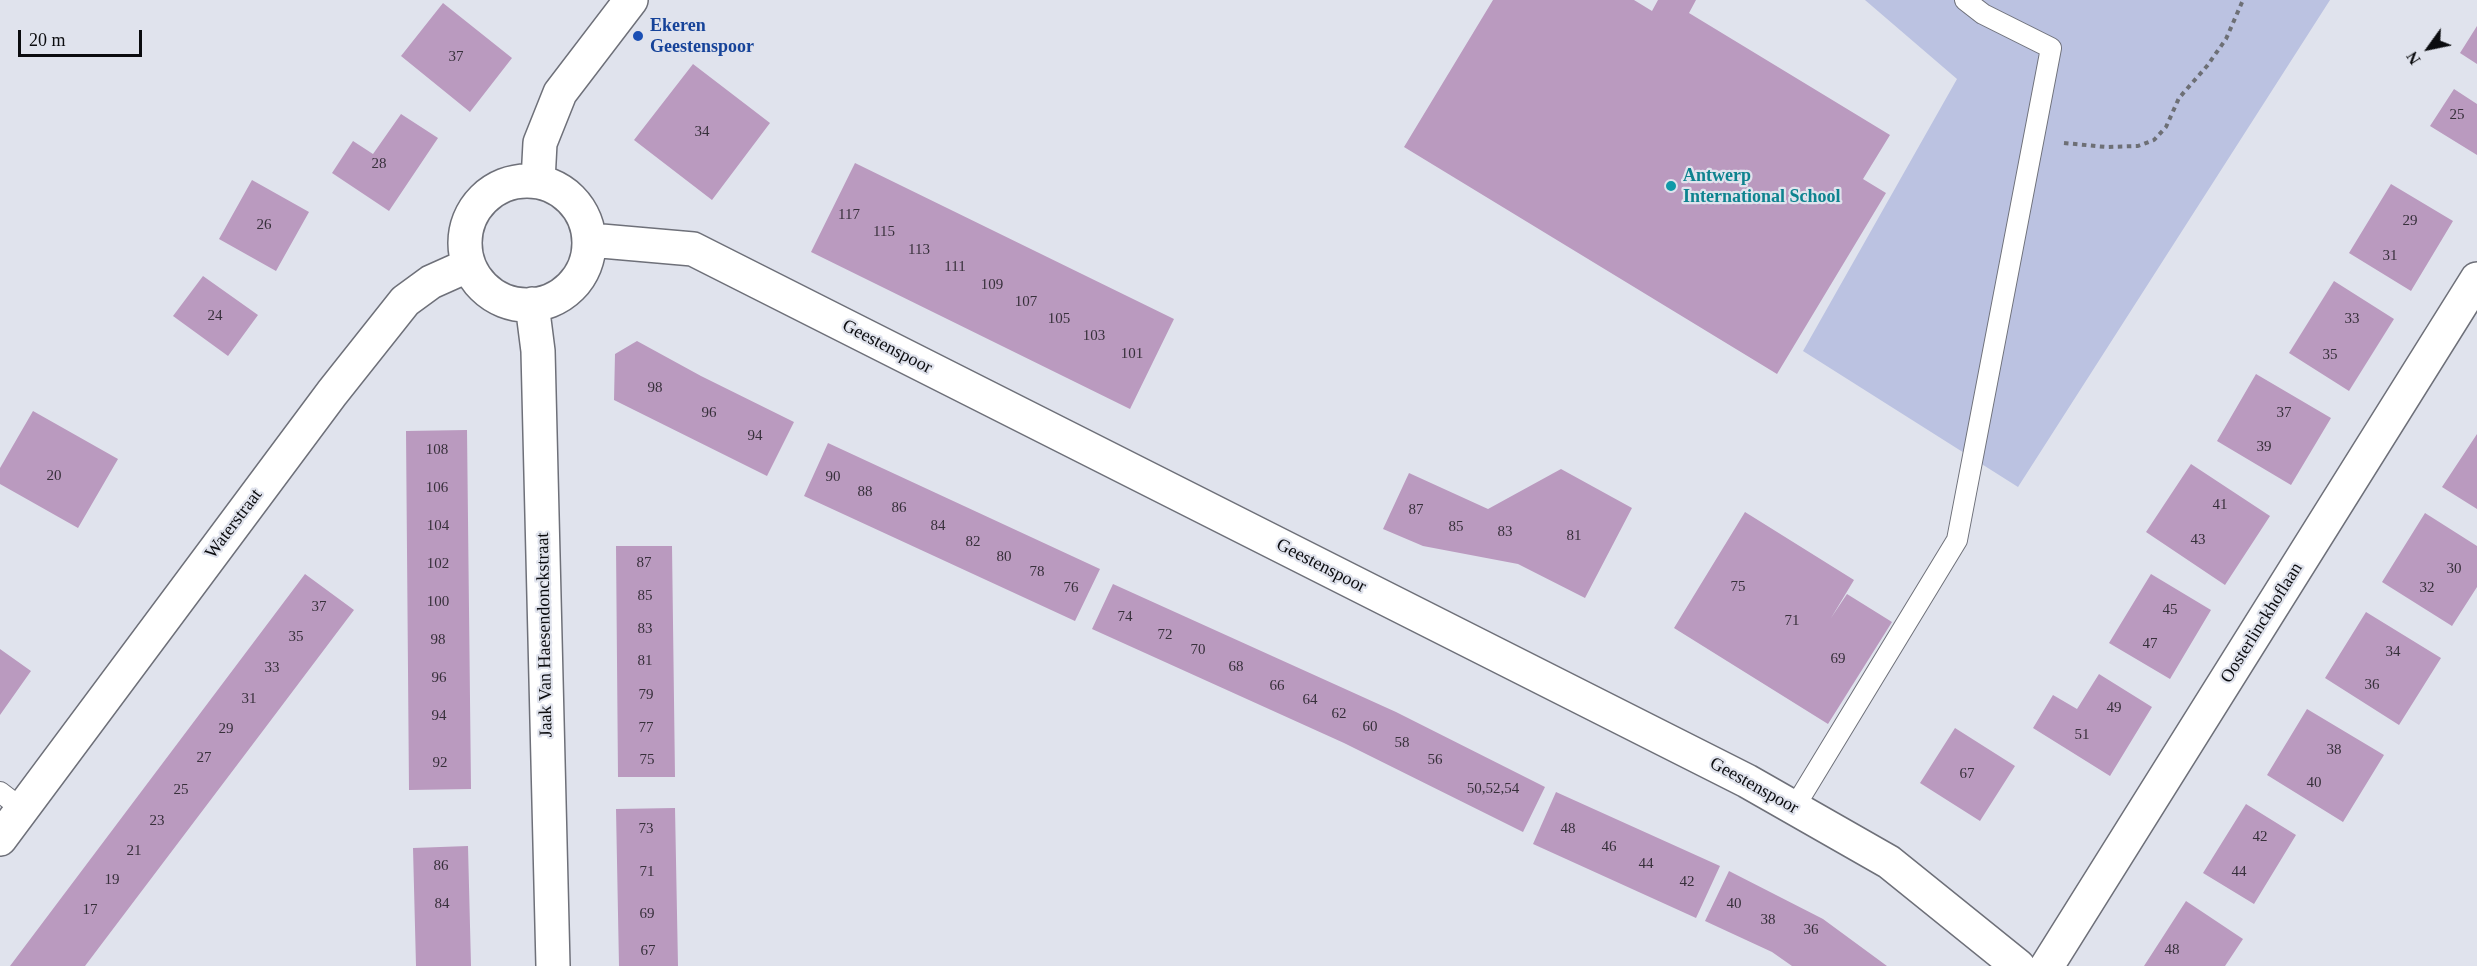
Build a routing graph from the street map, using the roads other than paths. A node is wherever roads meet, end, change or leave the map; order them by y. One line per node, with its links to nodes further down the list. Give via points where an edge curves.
1 (631, 0): 3 (street, via 560,93 540,143)
2 (1965, 0): 9 (lane, via 1983,14 2051,48 1957,540)
3 (538, 181): 4 (street, via 554,185 575,201 586,219); 5 (street, via 516,182 478,202 468,222 464,247)
4 (590, 240): 7 (street, via 582,274 558,297); 9 (street, Geestenspoor, via 693,249 1748,781)
5 (469, 266): 7 (street, via 494,295 512,305); 8 (street, Waterstraat, via 431,282 405,301)
6 (2477, 279): 13 (street, Oosterlinckhoflaan)
7 (532, 304): 11 (street, Jaak Van Haesendonckstraat, via 538,351)
8 (11, 801): 10 (street, Waterstraat)
9 (1794, 808): 12 (street, Geestenspoor, via 1889,862)
10 (0, 839)
11 (553, 966)
12 (2018, 966)
13 (2047, 966)

